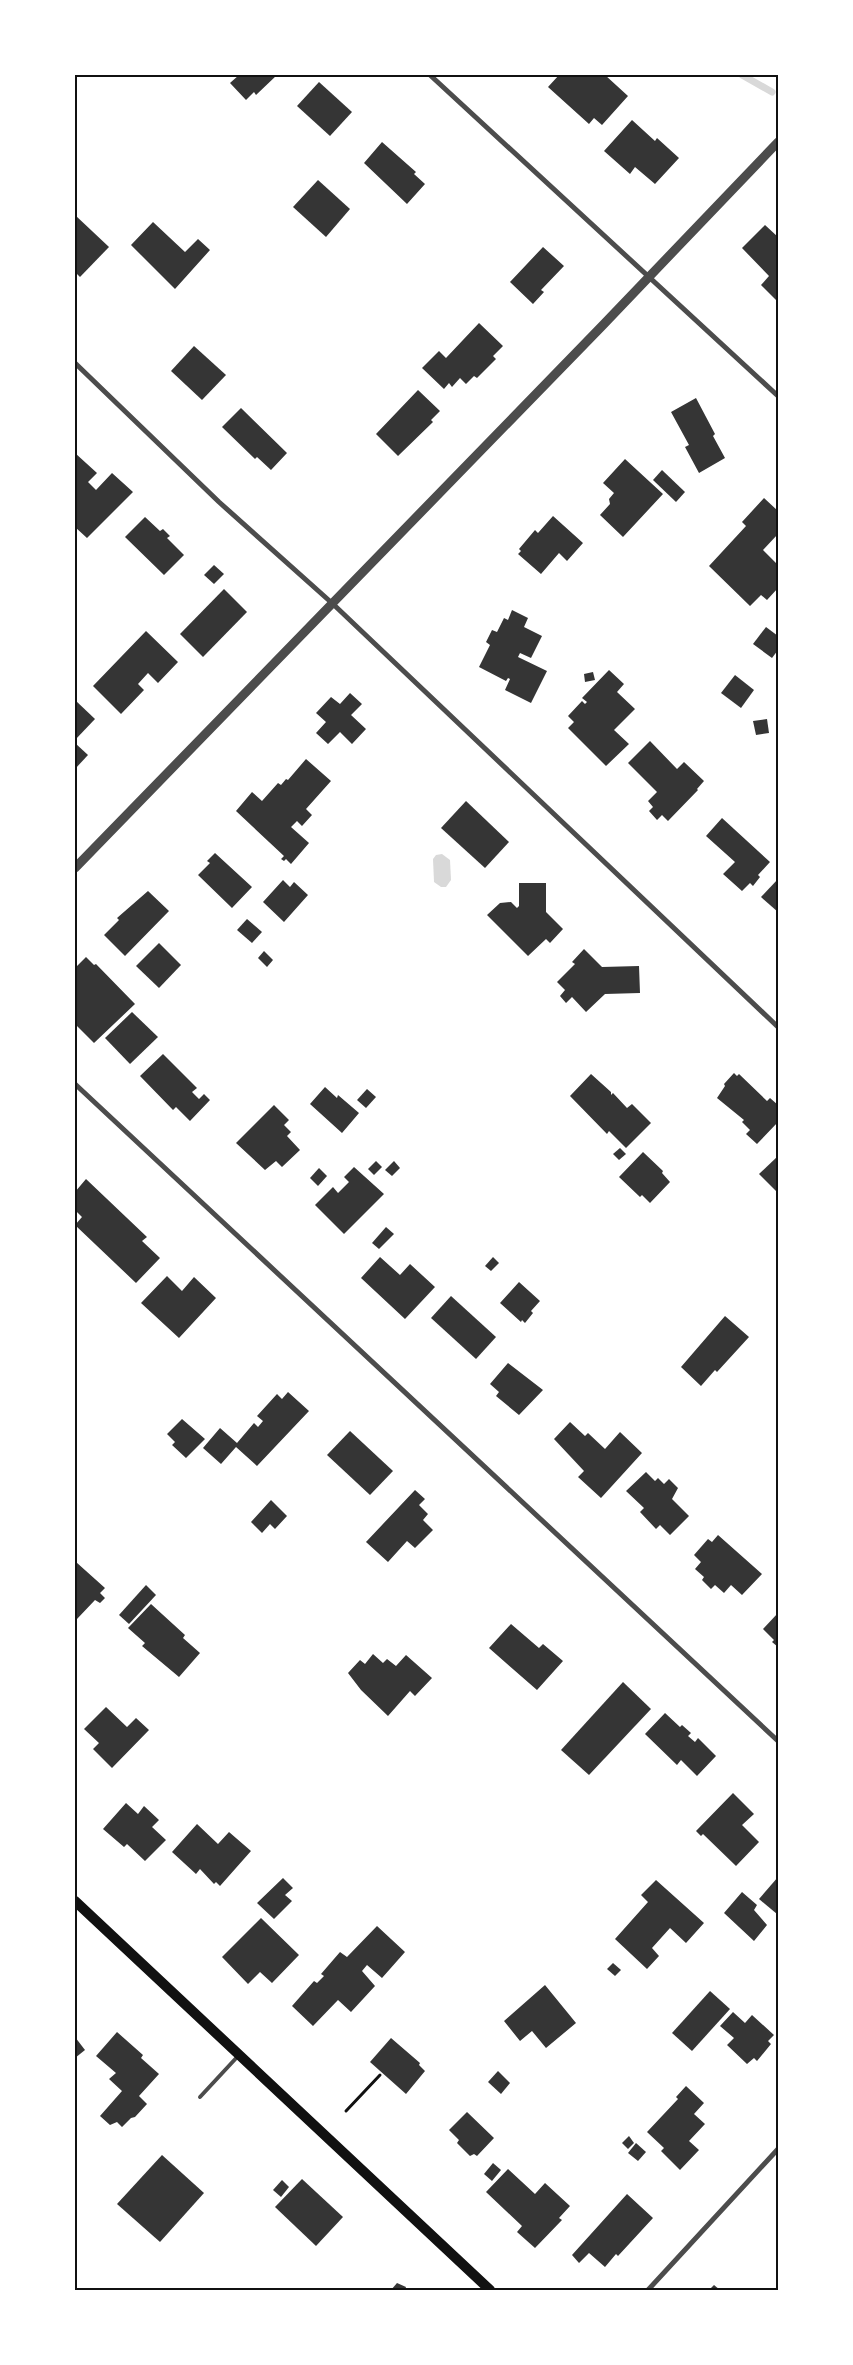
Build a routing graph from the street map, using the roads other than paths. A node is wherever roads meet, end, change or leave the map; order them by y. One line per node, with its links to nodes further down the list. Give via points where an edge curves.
1 (430, 75): 3 (street)
2 (778, 142): 3 (street)
3 (649, 277): 5 (street); 6 (street)
4 (75, 363): 6 (street, via 219,502)
5 (778, 396)
6 (333, 604): 7 (street); 8 (street)
7 (75, 868)
8 (778, 1027)
9 (75, 1084): 10 (street)
10 (778, 1741)
11 (75, 1901): 12 (main road)
12 (239, 2055): 13 (lane); 15 (main road)
13 (200, 2097)
14 (778, 2149): 16 (street)
15 (490, 2290)
16 (648, 2290)

